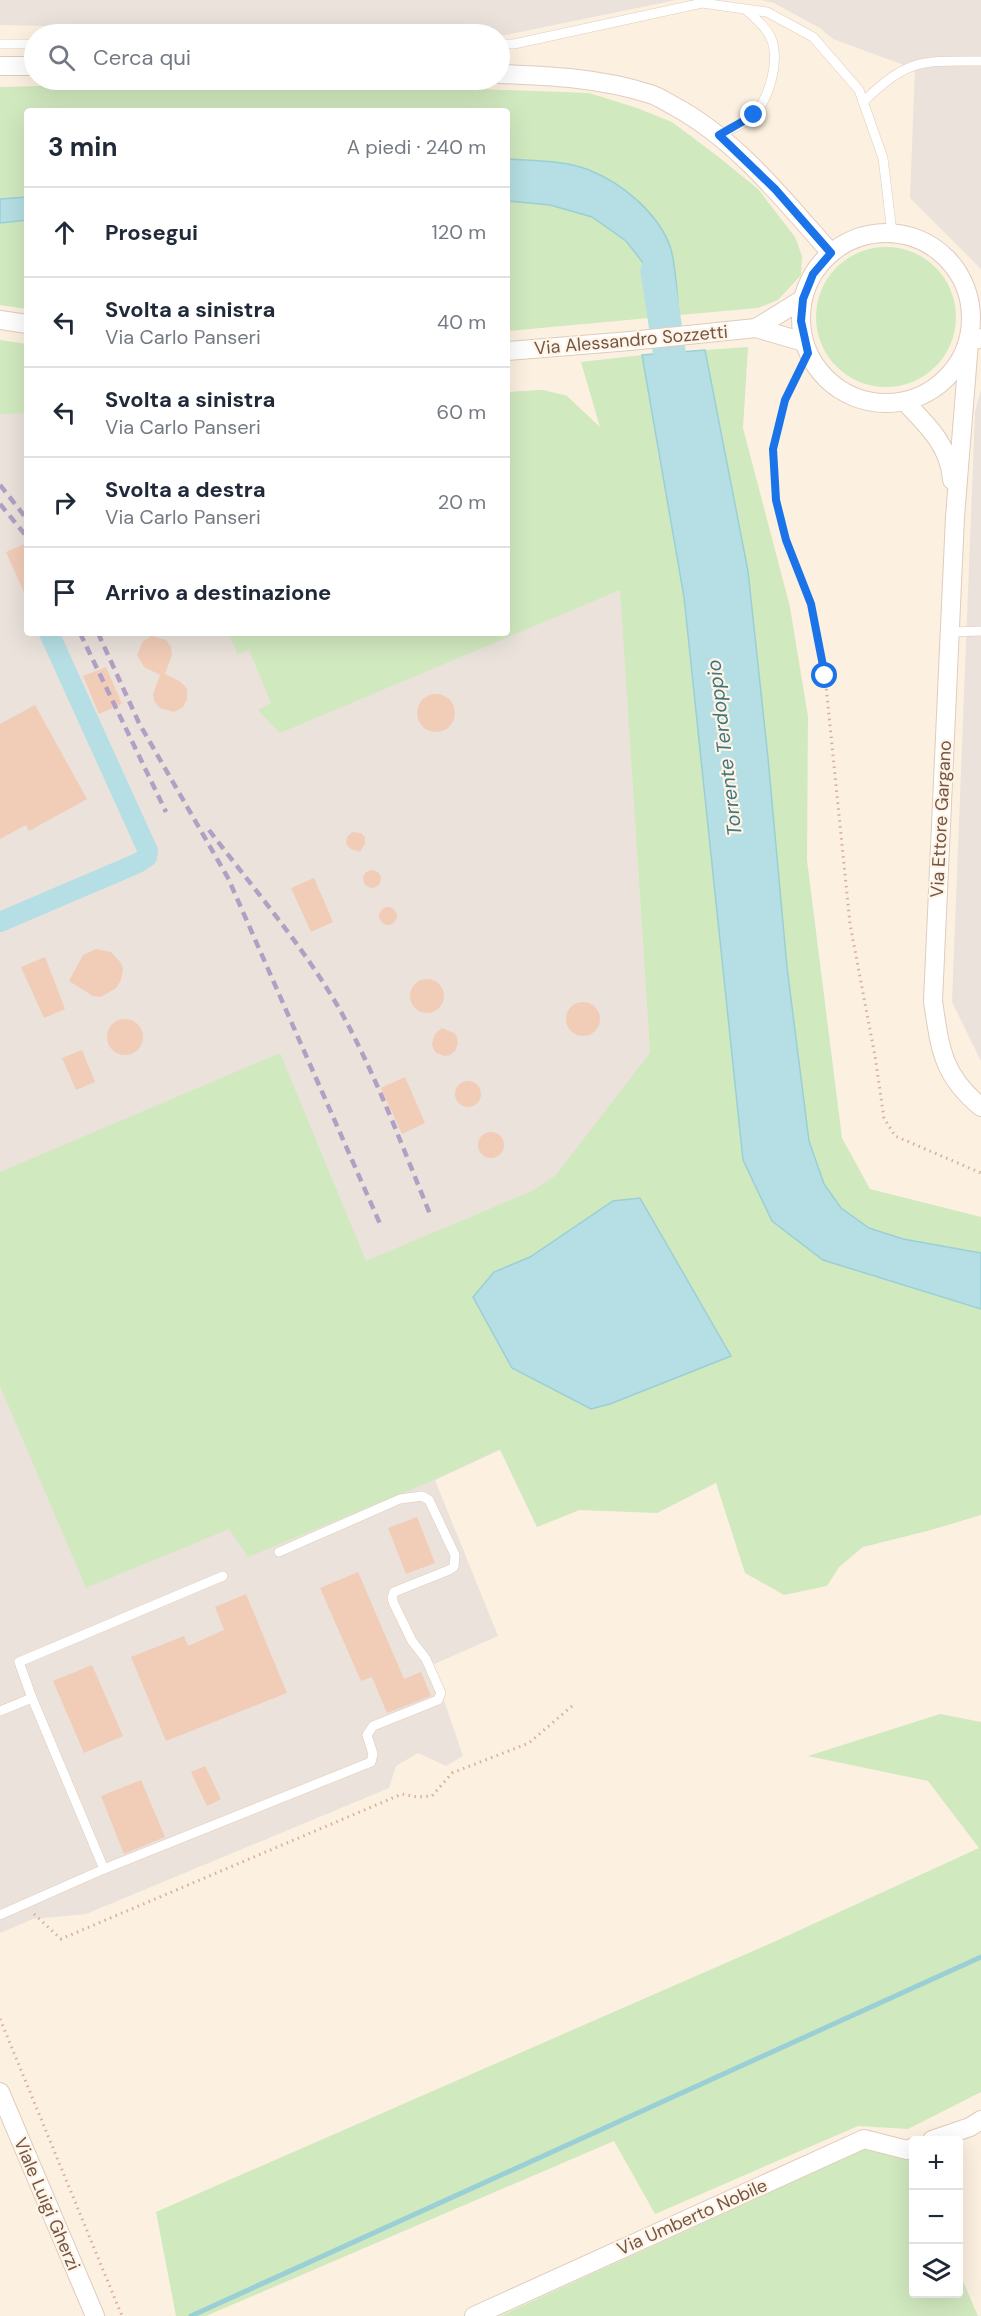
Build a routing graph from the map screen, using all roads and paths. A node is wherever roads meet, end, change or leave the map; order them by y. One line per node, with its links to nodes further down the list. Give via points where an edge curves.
1 (744, 9): 2 (lane, via 702,3); 9 (lane, via 767,12 813,37 859,90); 10 (lane, via 759,20 771,39 774,64 769,90 754,115)
2 (510, 43)
3 (0, 44): 4 (lane)
4 (24, 44)
5 (981, 62): 9 (lane, via 925,61 902,70)
6 (0, 66): 7 (street)
7 (24, 66)
8 (510, 75): 10 (street, via 600,81 652,94)
9 (863, 102): 11 (lane, via 883,158)
10 (719, 135): 12 (street, via 775,189)
11 (892, 233): 12 (street, via 871,234); 14 (street, via 918,239 940,252 958,271)
12 (831, 253): 13 (street, via 813,274)
13 (803, 299): 17 (street, Via Alessandro Sozzetti); 19 (street, via 801,321)
14 (975, 299): 18 (street)
15 (0, 320): 16 (street)
16 (24, 324)
17 (756, 328): 19 (street, Via Alessandro Sozzetti); 20 (street, Via Alessandro Sozzetti)
18 (975, 340): 21 (street, via 945,381 927,394); 22 (street, Via Ettore Gargano)
19 (806, 347): 21 (street, via 824,377 847,395 875,403); 26 (path, via 785,400 773,449 776,500 786,540 811,604 825,676 850,924 884,1118 895,1136)
20 (510, 351)
21 (905, 402): 22 (street, Via Ettore Gargano, via 937,435 951,465)
22 (955, 517): 24 (street, Via Ettore Gargano)
23 (981, 631): 24 (lane)
24 (950, 632): 25 (street, Via Ettore Gargano, via 933,1000 939,1045 954,1080)
25 (981, 1107)
26 (981, 1173)
27 (279, 1552): 32 (lane, via 400,1499 422,1496 429,1500 455,1555 454,1568 394,1592 392,1598 440,1687 438,1700 373,1726 367,1735 373,1754 371,1762)
28 (223, 1576): 29 (lane, via 19,1662)
29 (32, 1698): 31 (lane); 32 (lane)
30 (572, 1706): 33 (path, via 529,1743 452,1773 432,1796 402,1794 61,1939)
31 (0, 1711)
32 (104, 1869): 33 (lane)
33 (24, 1904): 34 (lane)
34 (0, 1915)
35 (0, 2019): 41 (path)
36 (0, 2092): 40 (street, Viale Luigi Gherzi)
37 (981, 2120): 38 (street)
38 (944, 2136)
39 (909, 2149): 42 (street, Via Umberto Nobile, via 864,2139)
40 (95, 2316)
41 (122, 2316)
42 (474, 2316)

